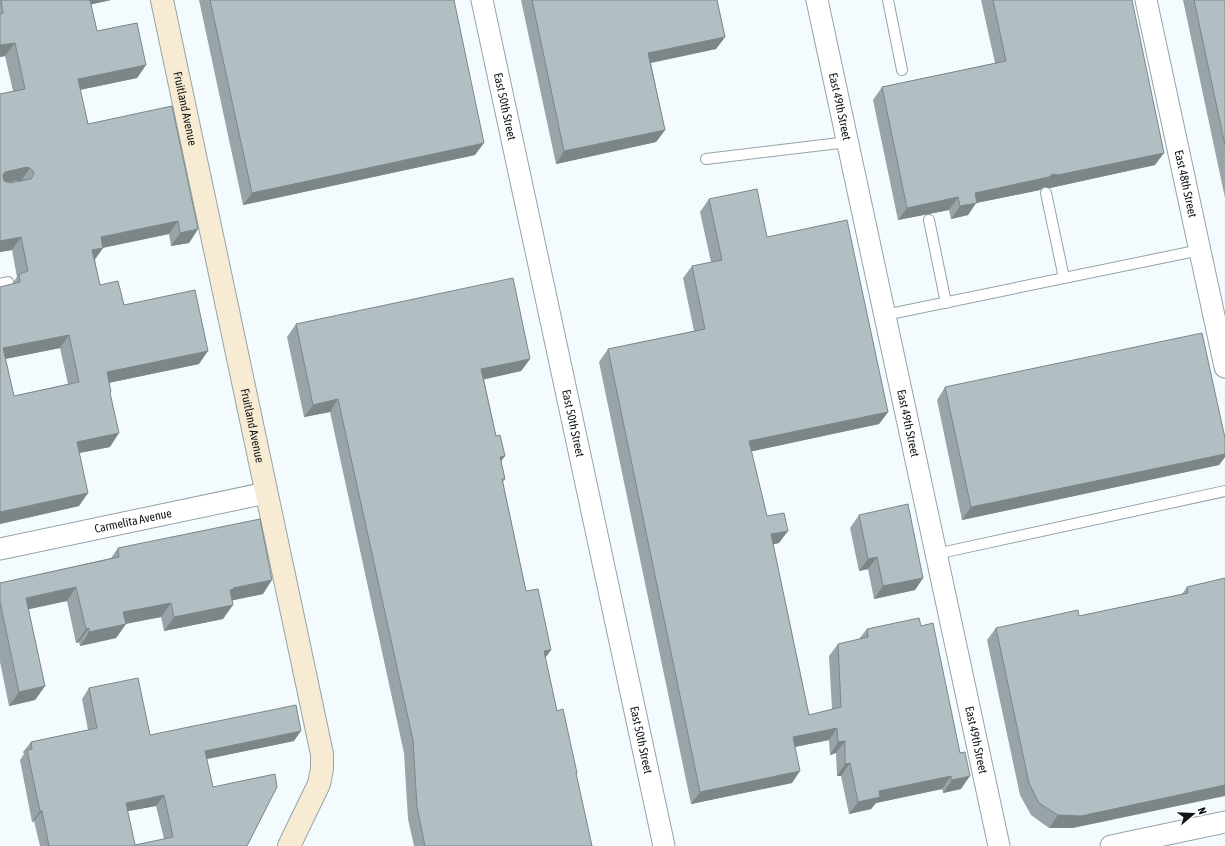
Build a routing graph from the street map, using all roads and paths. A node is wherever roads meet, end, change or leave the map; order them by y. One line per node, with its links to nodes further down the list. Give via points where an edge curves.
1 (162, 0): 17 (street, Fruitland Avenue)
2 (482, 0): 22 (street, East 50th Street)
3 (817, 0): 7 (street, East 49th Street)
4 (888, 0): 6 (lane)
5 (1146, 0): 11 (street, East 48th Street)
6 (902, 70)
7 (848, 142): 8 (lane); 14 (street, East 49th Street)
8 (706, 159)
9 (1046, 193): 12 (lane)
10 (929, 220): 13 (lane)
11 (1200, 250): 12 (lane); 15 (street, East 48th Street)
12 (1064, 278): 13 (lane)
13 (946, 303): 14 (lane)
14 (885, 315): 19 (street, East 49th Street)
15 (1225, 367)
16 (1225, 491): 19 (lane)
17 (266, 494): 18 (street, Carmelita Avenue); 21 (street, Fruitland Avenue, via 322,762 319,784)
18 (0, 549)
19 (936, 554): 23 (street, East 49th Street)
20 (1225, 822): 24 (street)
21 (289, 846)
22 (664, 846)
23 (999, 846)
24 (1111, 846)

